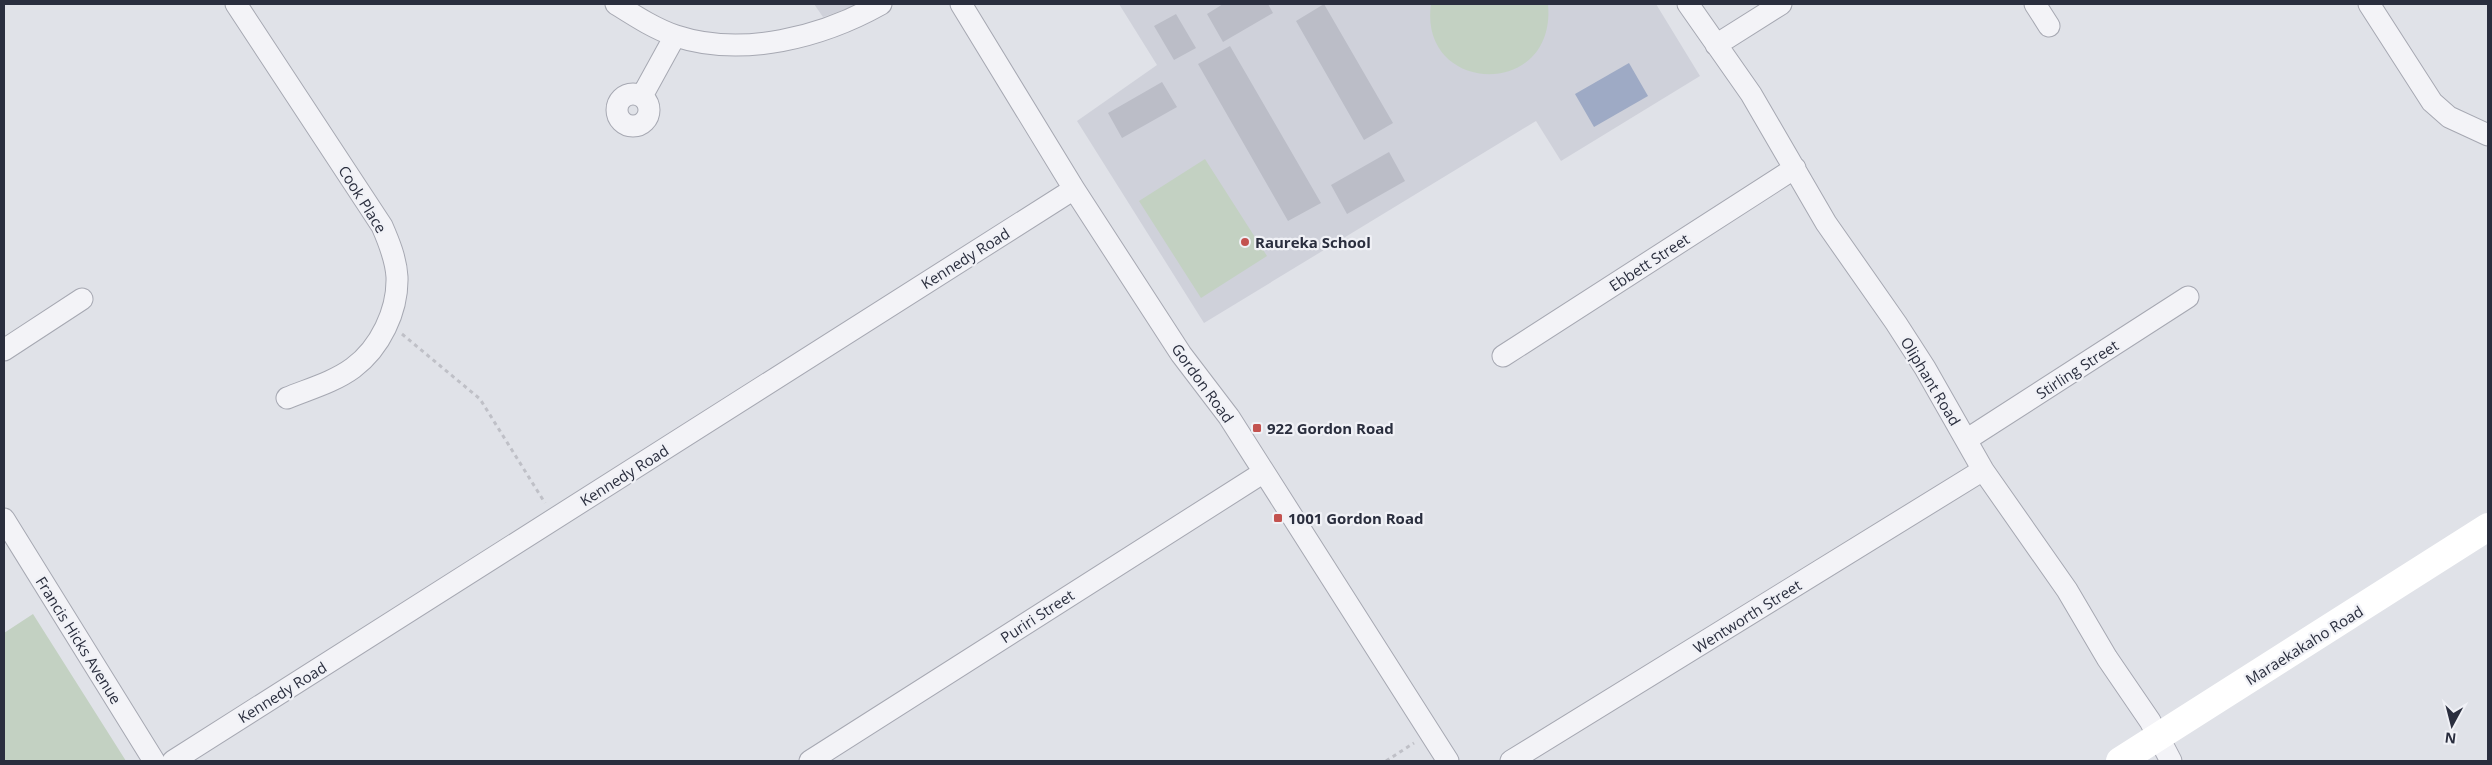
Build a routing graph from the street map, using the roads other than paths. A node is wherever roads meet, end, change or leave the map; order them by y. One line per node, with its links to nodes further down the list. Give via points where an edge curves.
1 (236, 4): 20 (street, Cook Place, via 382,226 394,258 397,278 392,310 379,340 354,367 335,379)
2 (616, 4): 10 (street)
3 (881, 4): 10 (street, via 822,30 768,43 712,43)
4 (961, 4): 15 (street, Gordon Road)
5 (1688, 4): 11 (street, Oliphant Road)
6 (1781, 4): 11 (street)
7 (2034, 4): 9 (street)
8 (2369, 4): 13 (street, via 2432,102 2449,117)
9 (2049, 26)
10 (675, 36): 12 (street)
11 (1716, 45): 14 (street, Oliphant Road)
12 (642, 96)
13 (2488, 135)
14 (1795, 168): 19 (street, Ebbett Street); 21 (street, Oliphant Road, via 1826,223 1925,368)
15 (1074, 189): 23 (street, Gordon Road, via 1181,354 1229,416); 28 (street, Kennedy Road)
16 (2188, 298): 21 (street, Stirling Street)
17 (82, 300): 18 (street)
18 (4, 350)
19 (1503, 356)
20 (287, 398)
21 (1966, 440): 22 (street, Oliphant Road)
22 (1983, 470): 26 (street, Oliphant Road, via 2067,590); 31 (street, Wentworth Street)
23 (1264, 472): 29 (street, Puriri Street); 30 (street, Gordon Road)
24 (4, 519): 27 (street, Francis Hicks Avenue)
25 (2488, 528): 26 (main road, Maraekakaho Road)
26 (2158, 737): 32 (main road, Maraekakaho Road); 33 (street, Oliphant Road)
27 (154, 761)
28 (173, 761)
29 (810, 761)
30 (1448, 761)
31 (1512, 761)
32 (2120, 761)
33 (2171, 761)

